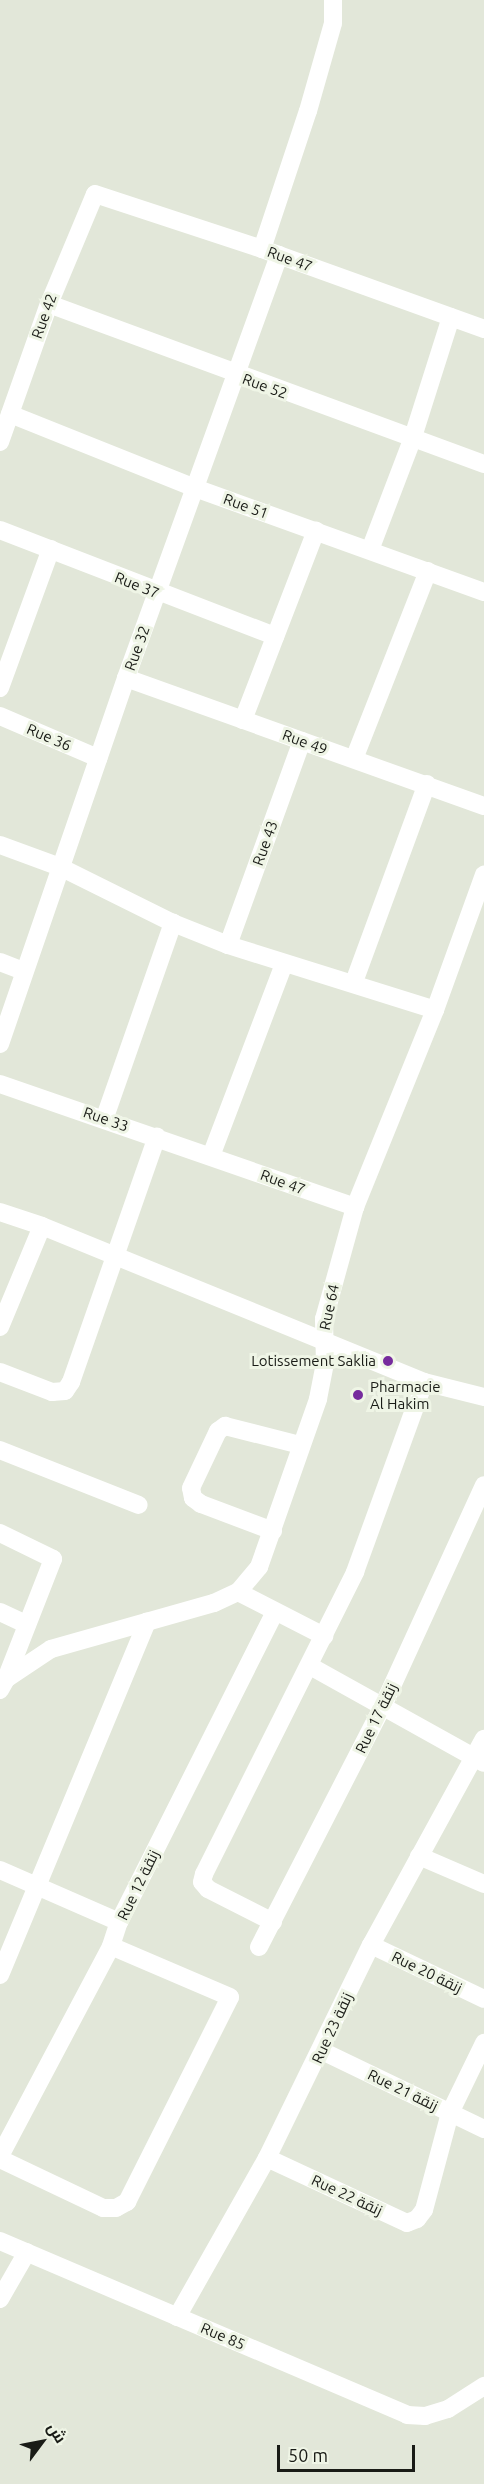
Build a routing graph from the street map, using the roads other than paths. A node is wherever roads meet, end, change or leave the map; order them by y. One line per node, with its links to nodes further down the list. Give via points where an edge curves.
1 (333, 0): 3 (street, Rue 32, via 333,23)
2 (95, 194): 3 (street, Rue 47); 4 (street, Rue 42)
3 (271, 252): 5 (street, Rue 47); 7 (street, Rue 32)
4 (49, 304): 7 (street, Rue 52); 8 (street, Rue 42)
5 (451, 317): 6 (street, Rue 47); 9 (street)
6 (484, 329)
7 (236, 376): 9 (street, Rue 52); 12 (street, Rue 32)
8 (10, 414): 10 (street, Rue 42); 12 (street, Rue 51)
9 (412, 440): 11 (street, Rue 52); 16 (street)
10 (0, 442)
11 (484, 464)
12 (195, 488): 14 (street, Rue 51); 19 (street, Rue 32)
13 (0, 530): 15 (street, Rue 37)
14 (316, 531): 16 (street, Rue 51); 20 (street)
15 (51, 549): 19 (street, Rue 37); 22 (street)
16 (370, 550): 17 (street, Rue 51)
17 (428, 571): 18 (street, Rue 51); 27 (street)
18 (484, 592)
19 (157, 593): 20 (street, Rue 37); 21 (street, Rue 32)
20 (275, 636): 24 (street)
21 (126, 678): 24 (street, Rue 49); 26 (street, Rue 32)
22 (0, 688)
23 (0, 716): 26 (street, Rue 36)
24 (243, 720): 25 (street, Rue 49)
25 (302, 741): 27 (street, Rue 49); 34 (street, Rue 43)
26 (98, 758): 31 (street, Rue 32)
27 (354, 759): 28 (street, Rue 49)
28 (427, 784): 29 (street, Rue 49); 38 (street)
29 (484, 806)
30 (0, 844): 31 (street)
31 (60, 867): 33 (street); 37 (street, Rue 32)
32 (484, 875): 39 (street, Rue 64)
33 (173, 923): 34 (street); 42 (street)
34 (228, 945): 36 (street)
35 (0, 962): 37 (street)
36 (284, 964): 38 (street); 44 (street)
37 (24, 971): 40 (street, Rue 32)
38 (354, 982): 39 (street)
39 (435, 1010): 45 (street, Rue 64)
40 (0, 1044)
41 (0, 1084): 42 (street, Rue 33)
42 (105, 1117): 43 (street, Rue 33)
43 (157, 1137): 44 (street, Rue 33); 48 (street)
44 (212, 1156): 45 (street, Rue 47)
45 (355, 1207): 50 (street, Rue 64, via 329,1295)
46 (0, 1212): 47 (street)
47 (42, 1226): 48 (street); 49 (street)
48 (113, 1257): 50 (street); 51 (street, via 65,1391 52,1392)
49 (0, 1327)
50 (321, 1343): 52 (street); 54 (street, Rue 64, via 325,1364 322,1381)
51 (0, 1372)
52 (424, 1382): 53 (street); 65 (street, via 355,1572)
53 (484, 1398)
54 (300, 1445): 58 (street, Rue 64); 58 (street, via 225,1426 218,1431 191,1488 193,1498 201,1504)
55 (0, 1450): 57 (street)
56 (484, 1485): 68 (street, Rue 17 زنقة)
57 (139, 1504)
58 (273, 1531): 60 (street, Rue 64, via 259,1567)
59 (0, 1533): 64 (street, via 53,1559)
60 (238, 1592): 62 (street); 63 (street, Rue 64, via 191,1611)
61 (0, 1612): 64 (street)
62 (275, 1612): 65 (street); 75 (street, Rue 12 زنقة)
63 (147, 1622): 67 (street, Rue 64, via 51,1649); 74 (street)
64 (26, 1624): 67 (street)
65 (324, 1636): 66 (street)
66 (310, 1666): 68 (street); 76 (street, via 202,1882)
67 (3, 1684)
68 (382, 1708): 70 (street); 76 (street, Rue 17 زنقة)
69 (484, 1739): 70 (street, Rue 23 زنقة)
70 (479, 1761): 71 (street, Rue 23 زنقة)
71 (419, 1856): 73 (street); 77 (street, Rue 23 زنقة)
72 (0, 1870): 74 (street)
73 (484, 1884)
74 (35, 1886): 75 (street); 80 (street)
75 (119, 1922): 78 (street, Rue 12 زنقة)
76 (273, 1922): 79 (street, Rue 17 زنقة)
77 (371, 1945): 81 (street, Rue 20 زنقة); 83 (street, Rue 23 زنقة)
78 (111, 1946): 86 (street, Rue 12 زنقة); 86 (street, via 230,1997 127,2202 116,2208 103,2208)
79 (259, 1947)
80 (0, 1975)
81 (484, 2000)
82 (484, 2043): 84 (street)
83 (322, 2051): 84 (street, Rue 21 زنقة); 87 (street, Rue 23 زنقة)
84 (450, 2113): 85 (street, Rue 21 زنقة); 87 (street, Rue 22 زنقة, via 424,2210 417,2219 406,2223)
85 (484, 2128)
86 (0, 2157)
87 (267, 2158): 91 (street, Rue 23 زنقة)
88 (0, 2241): 89 (street, Rue 85)
89 (27, 2252): 90 (street); 91 (street, Rue 85)
90 (0, 2299)
91 (177, 2317): 92 (street, Rue 85, via 407,2415 425,2416 448,2409)
92 (484, 2386)

